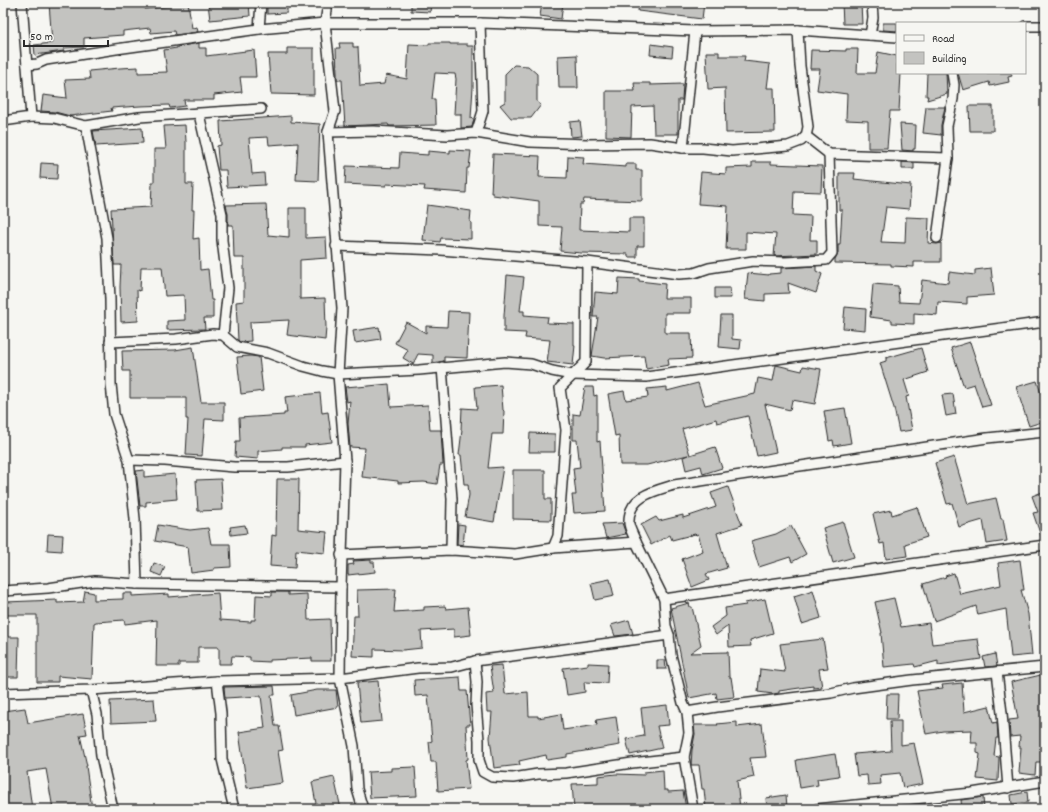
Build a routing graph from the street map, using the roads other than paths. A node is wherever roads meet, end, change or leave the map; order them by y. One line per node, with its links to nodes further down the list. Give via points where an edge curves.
1 (22, 3): 14 (street)
2 (261, 3): 9 (street)
3 (327, 3): 6 (street)
4 (872, 3): 12 (street)
5 (480, 22): 6 (street); 11 (street); 22 (street, via 483,111)
6 (325, 23): 9 (street); 21 (street, via 335,111)
7 (1026, 26): 8 (street)
8 (1045, 26)
9 (259, 29): 14 (street, via 108,50)
10 (798, 30): 11 (street); 12 (street); 23 (street, via 808,127)
11 (695, 31): 24 (street)
12 (870, 35): 13 (street)
13 (896, 37)
14 (28, 65): 18 (street)
15 (952, 74): 26 (street, via 953,99 947,126)
16 (261, 109): 17 (street)
17 (199, 114): 20 (street, via 138,117); 31 (street, via 222,214 222,240 228,288)
18 (31, 117): 19 (street); 20 (street, via 54,118)
19 (3, 121)
20 (86, 126): 32 (street, via 107,238)
21 (328, 132): 22 (street); 28 (street)
22 (476, 134): 24 (street, via 530,142 650,143)
23 (806, 136): 24 (street, via 788,146 732,150); 25 (street)
24 (683, 148)
25 (829, 154): 26 (street); 29 (street, via 832,253 826,260 753,261 679,274)
26 (948, 158): 27 (street)
27 (937, 238)
28 (336, 246): 29 (street, via 441,250); 34 (street, via 342,308)
29 (587, 262): 35 (street, via 586,362)
30 (1045, 322): 35 (street, via 646,377)
31 (223, 335): 32 (street); 34 (street, via 236,347 268,353 303,366)
32 (110, 342): 37 (street, via 114,414)
33 (442, 367): 34 (street); 35 (street, via 505,362 531,364 552,372); 42 (street, via 452,499)
34 (338, 374): 38 (street)
35 (572, 375): 41 (street, via 560,388 566,430 558,536)
36 (1045, 432): 39 (street, via 987,438 674,484 647,493 633,505 628,522)
37 (129, 460): 38 (street, via 288,467); 44 (street, via 135,519)
38 (345, 461): 43 (street)
39 (636, 542): 41 (street); 47 (street)
40 (1045, 545): 47 (street)
41 (553, 548): 42 (street, via 515,554)
42 (451, 550): 43 (street)
43 (341, 555): 45 (street)
44 (137, 584): 45 (street); 46 (street, via 95,581)
45 (341, 587): 52 (street)
46 (3, 591)
47 (664, 599): 48 (street)
48 (669, 635): 49 (street); 56 (street, via 670,655)
49 (475, 661): 52 (street, via 452,667 418,668); 57 (street, via 479,760 483,772 492,777 512,778 566,773)
50 (1045, 667): 51 (street)
51 (998, 672): 56 (street, via 912,680); 59 (street)
52 (340, 678): 53 (street); 62 (street, via 354,746 357,789)
53 (217, 681): 54 (street); 61 (street, via 222,759)
54 (91, 690): 55 (street); 60 (street, via 97,714 101,756)
55 (3, 693)
56 (687, 712): 57 (street, via 689,733)
57 (684, 756): 63 (street)
58 (1045, 781): 59 (street)
59 (1008, 788): 64 (street)
60 (113, 809)
61 (234, 809)
62 (363, 809)
63 (693, 809)
64 (818, 809)

